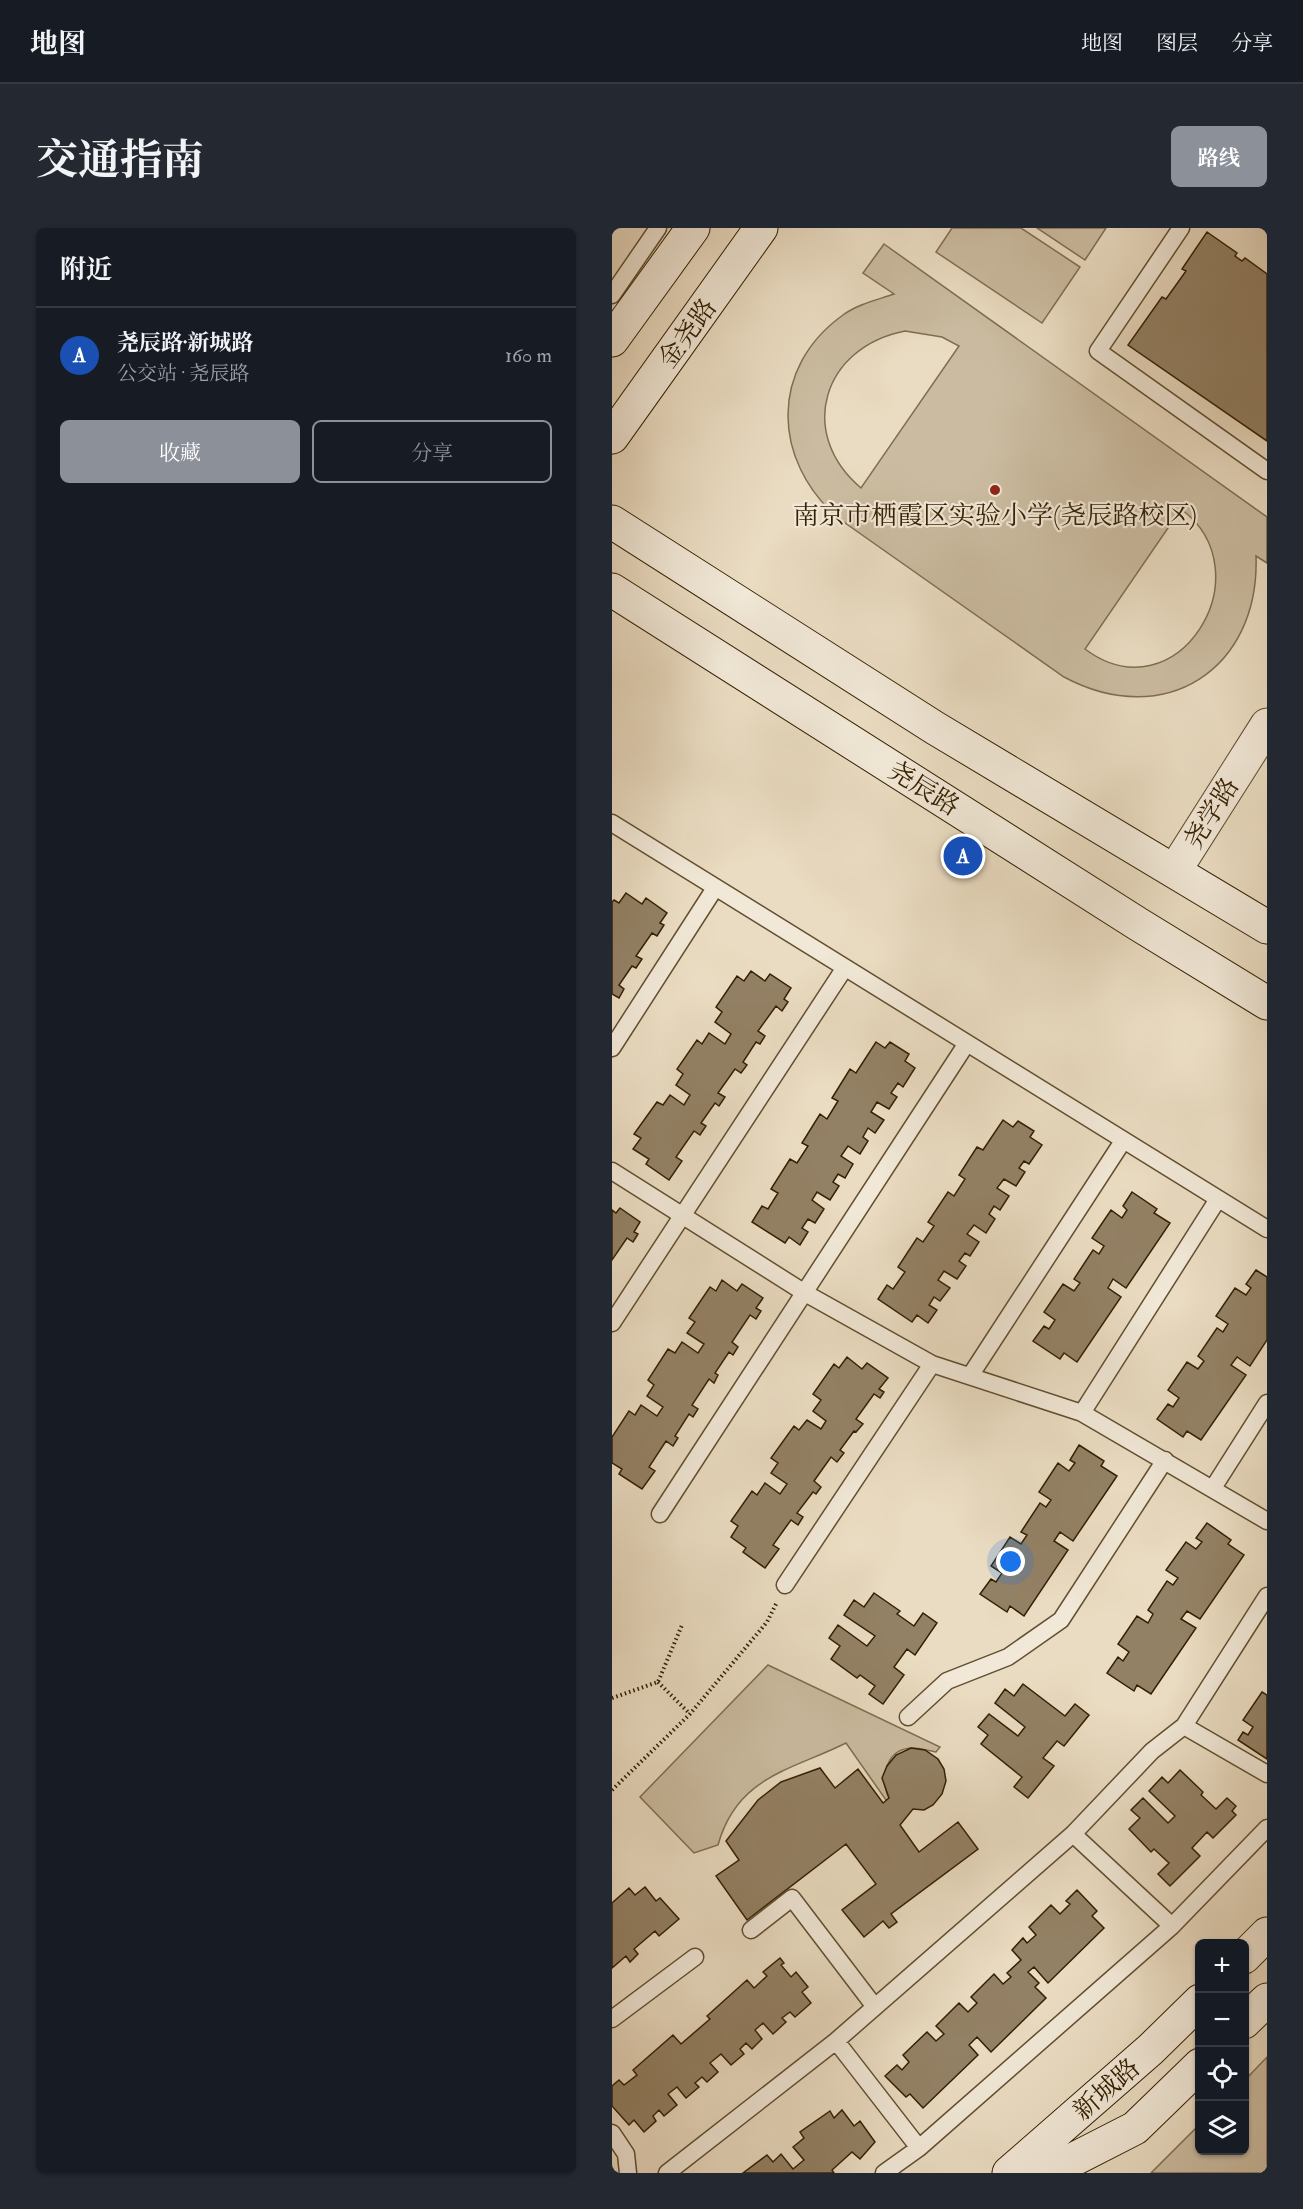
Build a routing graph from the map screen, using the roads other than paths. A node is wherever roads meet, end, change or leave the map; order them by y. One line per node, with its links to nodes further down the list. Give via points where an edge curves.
1 (658, 228): 5 (lane)
2 (693, 228): 6 (main road)
3 (761, 228): 7 (main road, 金尧路)
4 (1181, 228): 8 (lane, via 1098,351)
5 (612, 296)
6 (612, 340)
7 (612, 437)
8 (1267, 471)
9 (612, 522): 13 (main road, via 935,728)
10 (612, 590): 17 (main road, 尧辰路)
11 (1267, 725): 13 (main road, 尧学路)
12 (612, 823): 14 (lane)
13 (1175, 870): 15 (main road)
14 (715, 888): 16 (lane); 19 (lane)
15 (1267, 927)
16 (844, 969): 18 (lane); 23 (lane)
17 (1267, 1003)
18 (967, 1043): 20 (lane); 25 (lane)
19 (612, 1048)
20 (1123, 1141): 22 (lane); 28 (lane)
21 (612, 1171): 23 (lane)
22 (1218, 1199): 24 (lane); 30 (lane)
23 (682, 1214): 25 (lane); 26 (lane)
24 (1267, 1229)
25 (805, 1293): 27 (lane); 33 (lane)
26 (612, 1323)
27 (932, 1365): 28 (lane); 35 (lane)
28 (970, 1376): 30 (lane)
29 (1267, 1403): 32 (lane)
30 (1082, 1413): 31 (lane)
31 (1165, 1460): 32 (lane); 37 (lane, via 1060,1620 1008,1657 947,1681)
32 (1213, 1488): 34 (lane)
33 (660, 1514)
34 (1267, 1521)
35 (785, 1585)
36 (1267, 1596): 38 (lane)
37 (908, 1717)
38 (1184, 1726): 39 (lane); 41 (lane, via 1152,1751)
39 (1267, 1774)
40 (1267, 1828): 42 (lane)
41 (1073, 1834): 42 (lane); 49 (lane)
42 (1172, 1926): 55 (lane)
43 (751, 1930): 49 (lane, via 792,1898)
44 (1267, 1934): 45 (main road)
45 (1249, 1953)
46 (695, 1957): 51 (lane)
47 (1267, 2000): 50 (main road)
48 (1195, 2006): 59 (main road, 新城路)
49 (875, 2007): 52 (lane)
50 (1249, 2018)
51 (612, 2019)
52 (836, 2041): 55 (lane); 57 (lane)
53 (1195, 2070): 60 (main road, 新城路, via 1135,2128)
54 (612, 2133): 56 (lane, via 626,2154)
55 (919, 2148): 58 (lane)
56 (628, 2173)
57 (667, 2173)
58 (884, 2173)
59 (1009, 2173)
60 (1047, 2173)

